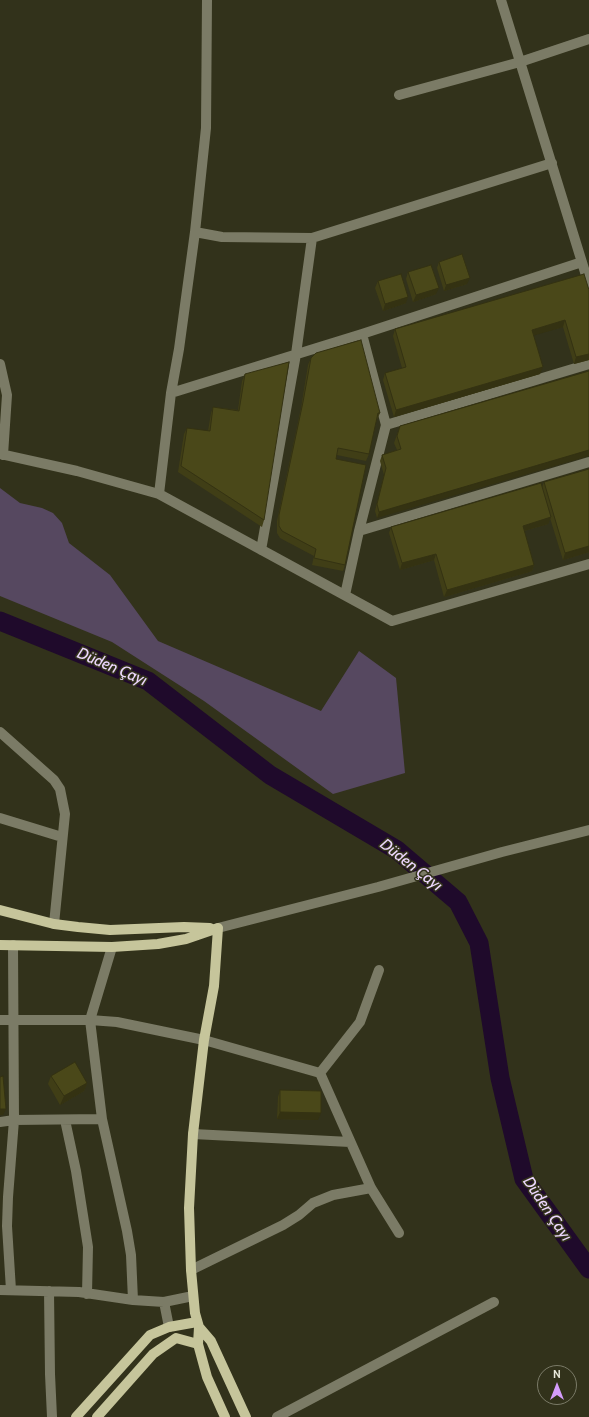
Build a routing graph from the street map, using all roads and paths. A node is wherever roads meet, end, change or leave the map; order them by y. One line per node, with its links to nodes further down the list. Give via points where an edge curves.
1 (207, 0): 7 (street, via 206,128)
2 (501, 0): 4 (street)
3 (589, 39): 4 (street)
4 (520, 62): 5 (street); 6 (street)
5 (399, 95)
6 (552, 163): 8 (street); 9 (street)
7 (194, 232): 8 (street, via 222,238); 15 (street)
8 (312, 238): 12 (street)
9 (582, 262): 10 (street); 11 (street)
10 (589, 285)
11 (362, 334): 12 (street); 16 (street)
12 (296, 354): 15 (street); 21 (street)
13 (0, 364): 17 (street, via 7,395)
14 (589, 364): 16 (street)
15 (171, 393): 19 (street)
16 (386, 425): 20 (street)
17 (2, 454): 19 (street, via 77,470)
18 (589, 462): 20 (street)
19 (159, 494): 21 (street)
20 (359, 531): 23 (street)
21 (262, 550): 23 (street)
22 (589, 564): 23 (street, via 392,621)
23 (344, 595)
24 (0, 732): 27 (street, via 54,780 60,789 64,814)
25 (0, 818): 27 (street)
26 (589, 830): 30 (street)
27 (62, 837): 29 (street)
28 (0, 910): 29 (main road)
29 (54, 924): 30 (main road, via 110,930)
30 (218, 928): 33 (main road, via 186,939 158,944); 38 (main road, via 214,986)
31 (12, 945): 32 (main road); 33 (main road); 36 (street)
32 (0, 946)
33 (112, 946): 37 (street)
34 (379, 970): 39 (street, via 360,1022)
35 (0, 1020): 36 (street)
36 (14, 1020): 37 (street); 41 (street)
37 (90, 1020): 38 (street, via 117,1022); 40 (street)
38 (204, 1040): 39 (street); 44 (main road)
39 (320, 1073): 45 (street)
40 (102, 1119): 42 (street); 55 (street, via 127,1231)
41 (14, 1120): 42 (street); 43 (street); 47 (street)
42 (65, 1120): 53 (street, via 88,1247)
43 (0, 1122)
44 (193, 1134): 45 (street); 49 (main road, via 189,1208)
45 (350, 1142): 46 (street)
46 (371, 1188): 48 (street); 49 (street, via 334,1195 313,1203 283,1225)
47 (4, 1197): 51 (street)
48 (399, 1233)
49 (191, 1270): 54 (main road)
50 (0, 1290): 51 (street)
51 (11, 1290): 52 (street)
52 (49, 1291): 53 (street); 62 (street)
53 (87, 1294): 55 (street)
54 (193, 1296): 56 (street); 58 (main road)
55 (133, 1300): 56 (street)
56 (164, 1302): 59 (street)
57 (494, 1302): 67 (street)
58 (197, 1324): 59 (main road); 60 (main road); 61 (main road); 66 (main road, via 211,1340)
59 (169, 1327): 60 (main road); 63 (main road, via 150,1336)
60 (176, 1338): 61 (main road); 64 (main road, via 153,1354)
61 (198, 1344): 65 (main road, via 207,1377)
62 (52, 1417)
63 (76, 1417)
64 (97, 1417)
65 (225, 1417)
66 (246, 1417)
67 (277, 1417)

